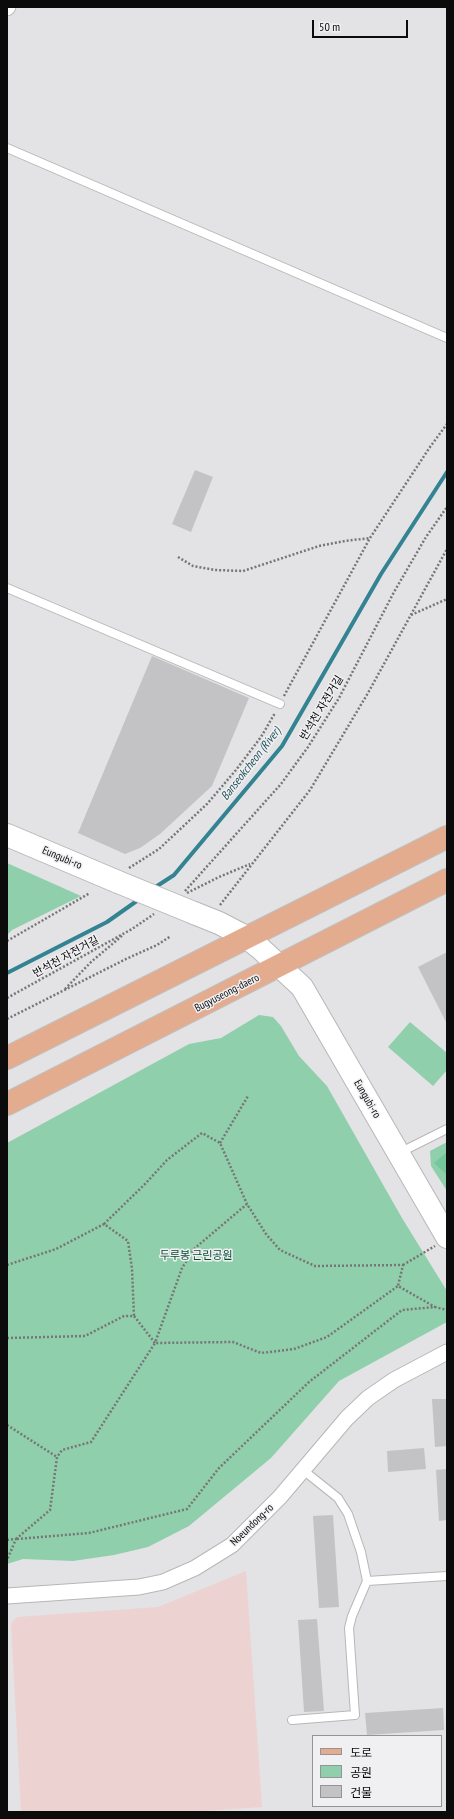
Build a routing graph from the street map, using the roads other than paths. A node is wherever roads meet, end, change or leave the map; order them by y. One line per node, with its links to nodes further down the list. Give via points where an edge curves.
1 (7, 148): 2 (lane)
2 (447, 338)
3 (7, 588): 4 (lane)
4 (280, 704)
5 (7, 835): 8 (street, Eungubi-ro, bridge, via 115,880 195,908)
6 (447, 837): 8 (main road)
7 (447, 880): 9 (main road, Bugyuseong-daero)
8 (246, 937): 9 (street, Eungubi-ro); 10 (main road)
9 (279, 967): 11 (main road, Bugyuseong-daero); 13 (street, Eungubi-ro, via 302,987)
10 (7, 1058)
11 (7, 1104)
12 (447, 1129): 13 (lane)
13 (398, 1153): 14 (street, Eungubi-ro)
14 (444, 1240)
15 (447, 1352): 16 (street, Noeundong-ro, via 394,1380 368,1398 347,1418)
16 (303, 1470): 18 (lane, via 338,1498 348,1514 361,1552); 19 (street, Noeundong-ro, via 232,1545 195,1568 163,1582 139,1587)
17 (447, 1576): 18 (lane)
18 (366, 1581): 20 (lane, via 349,1628 355,1715)
19 (7, 1596)
20 (292, 1720)

